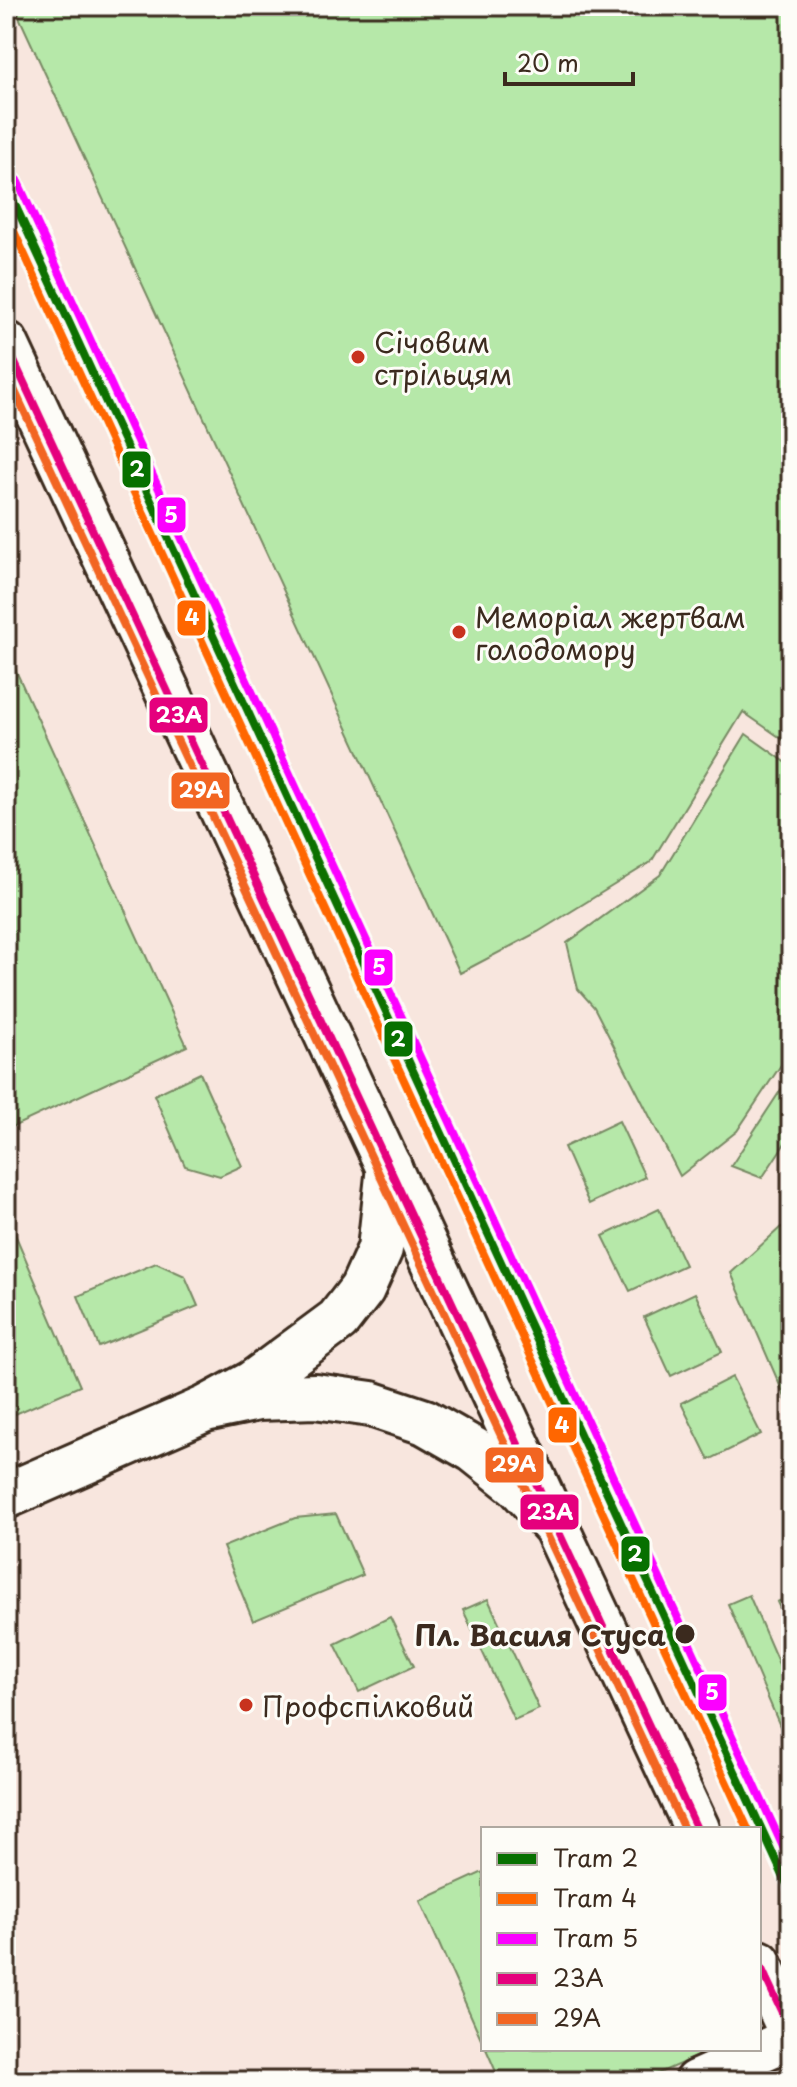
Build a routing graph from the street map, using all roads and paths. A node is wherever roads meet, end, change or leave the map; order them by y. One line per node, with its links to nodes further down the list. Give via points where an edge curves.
1 (6, 344): 2 (main road)
2 (389, 1167): 3 (main road, via 380,1249 362,1289 338,1320 253,1383); 5 (main road)
3 (205, 1409): 4 (main road); 5 (main road, via 258,1398 315,1396 371,1404 425,1422 474,1450 518,1485)
4 (6, 1496)
5 (556, 1527): 6 (main road)
6 (696, 1827)
7 (761, 1968): 8 (main road)
8 (791, 2035): 9 (street)
9 (761, 2049)
10 (758, 2051): 11 (street)
11 (695, 2081)

